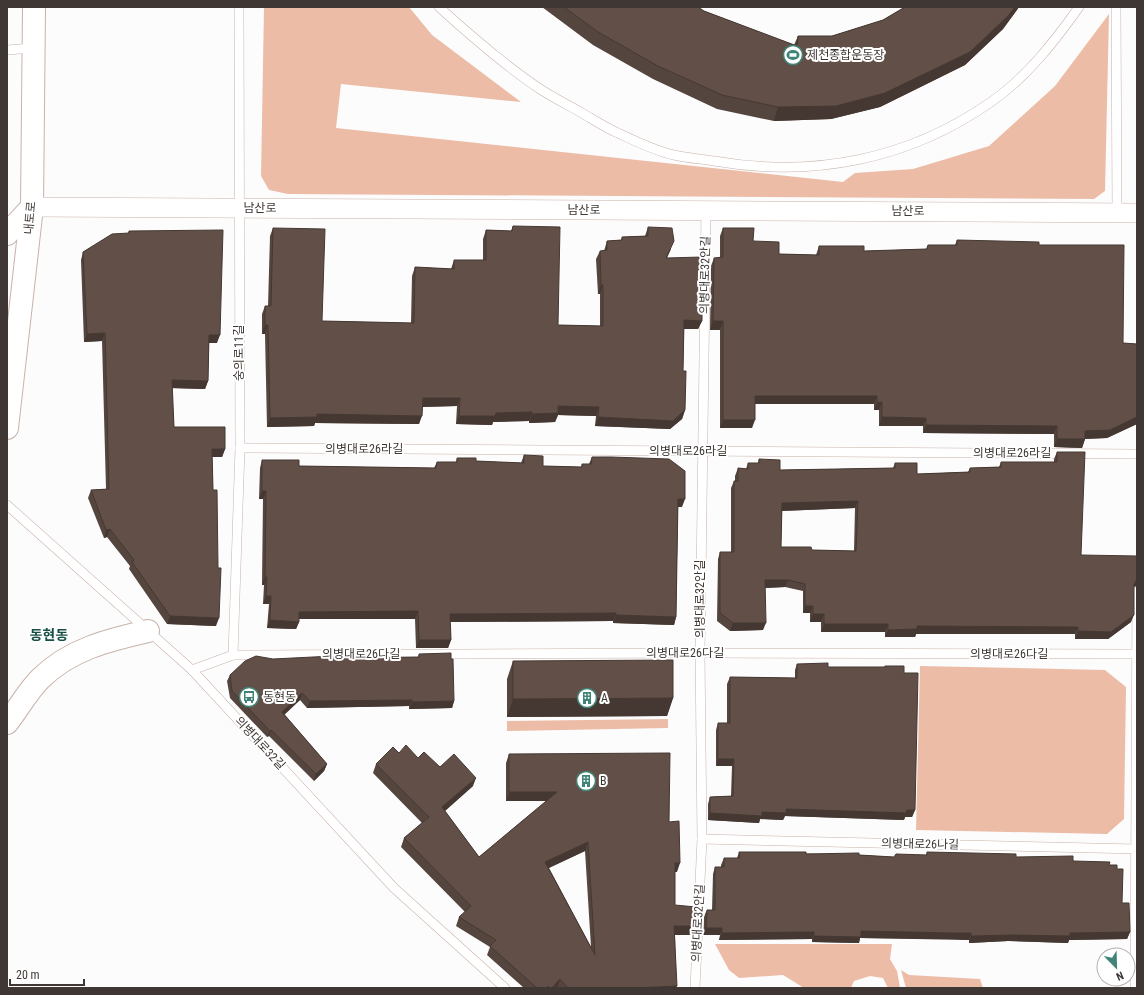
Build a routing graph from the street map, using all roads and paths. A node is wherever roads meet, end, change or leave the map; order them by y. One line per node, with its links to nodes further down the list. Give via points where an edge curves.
1 (34, 7): 6 (main road, 내토로)
2 (239, 7): 9 (lane, 숭의로11길)
3 (439, 7): 4 (lane, via 487,50 540,89 617,133 672,154 743,166 800,168 846,164 892,152 964,119 992,101 1015,81 1040,56)
4 (1080, 7)
5 (1116, 7): 11 (lane)
6 (34, 48): 7 (lane); 8 (main road, 내토로)
7 (7, 50)
8 (32, 207): 9 (street, 남산로); 13 (main road); 14 (main road, 내토로)
9 (239, 208): 10 (street, 남산로); 15 (lane, 숭의로11길)
10 (706, 210): 11 (street, 남산로); 16 (lane, 의병대로32안길)
11 (1117, 213): 12 (street, 남산로)
12 (1137, 213)
13 (7, 234)
14 (7, 428)
15 (240, 448): 16 (lane, 의병대로26라길); 23 (lane, 숭의로11길)
16 (702, 451): 17 (lane, 의병대로26라길); 21 (lane, 의병대로32안길)
17 (1137, 454)
18 (7, 505): 20 (lane, 의병대로32길)
19 (1137, 592): 22 (lane)
20 (148, 631): 24 (lane, 의병대로32길); 25 (main road, via 95,645 64,660 40,679)
21 (700, 653): 22 (lane, 의병대로26다길); 23 (lane, 의병대로26다길); 26 (lane, 의병대로32안길)
22 (1137, 654): 27 (lane)
23 (233, 655): 24 (lane)
24 (192, 670): 29 (lane, 의병대로32길, via 394,888)
25 (7, 723)
26 (702, 839): 27 (lane, 의병대로26나길); 30 (lane, 의병대로32안길)
27 (1136, 849): 28 (lane)
28 (1136, 947)
29 (505, 988)
30 (695, 988)

